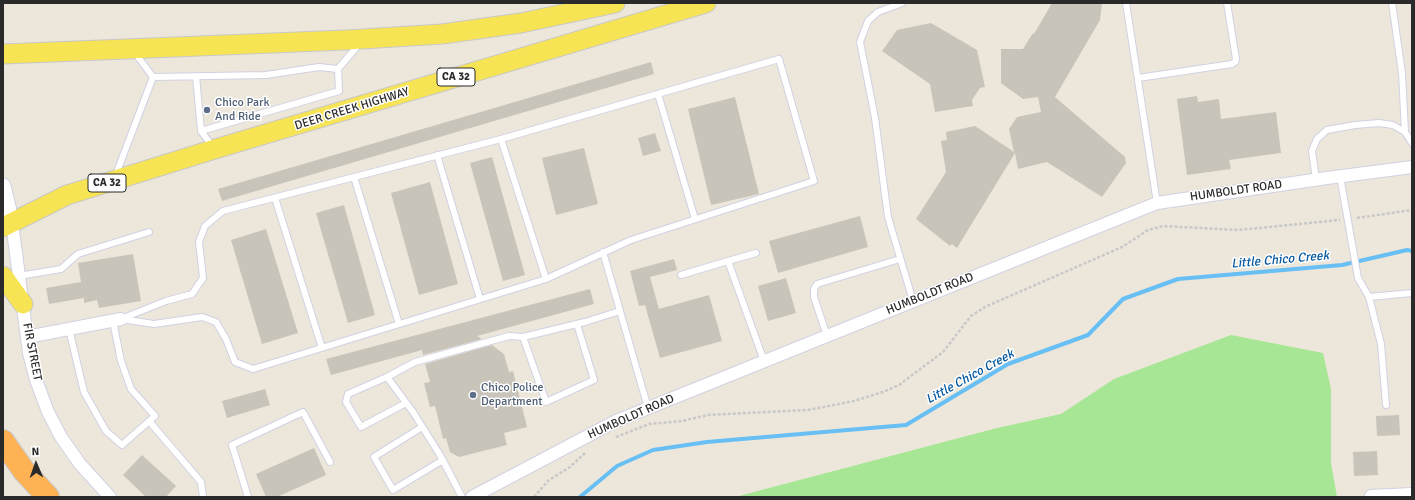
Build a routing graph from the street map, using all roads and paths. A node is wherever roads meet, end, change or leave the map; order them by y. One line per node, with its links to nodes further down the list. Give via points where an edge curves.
1 (615, 3): 7 (main road, via 521,23 442,34)
2 (706, 3): 19 (main road, DEER CREEK HIGHWAY / CA 32)
3 (902, 3): 36 (lane, via 878,12 868,21 860,42 875,118 888,217)
4 (1126, 3): 13 (lane)
5 (1227, 3): 13 (lane, via 1235,62)
6 (1392, 3): 16 (lane, via 1402,73)
7 (364, 39): 8 (main road); 10 (lane)
8 (132, 48): 9 (main road); 12 (lane)
9 (3, 54)
10 (338, 69): 11 (lane, via 319,67 266,75); 15 (lane, via 339,91)
11 (196, 76): 12 (lane); 15 (lane)
12 (153, 77): 25 (lane)
13 (1138, 78): 28 (lane)
14 (658, 94): 17 (lane); 30 (lane); 30 (lane, via 779,59 814,181)
15 (201, 131): 19 (lane)
16 (1404, 132): 18 (lane); 24 (lane, via 1393,125 1379,123 1327,130 1317,139 1312,151)
17 (501, 139): 20 (lane); 40 (lane)
18 (1412, 142)
19 (215, 149): 25 (main road, DEER CREEK HIGHWAY / CA 32)
20 (438, 155): 23 (lane); 43 (lane)
21 (1412, 167): 22 (street, HUMBOLDT ROAD)
22 (1340, 176): 24 (street, HUMBOLDT ROAD); 31 (lane)
23 (354, 177): 27 (lane); 48 (lane)
24 (1316, 180): 28 (street, HUMBOLDT ROAD)
25 (114, 181): 32 (main road, DEER CREEK HIGHWAY / CA 32, via 67,195)
26 (3, 186): 32 (street)
27 (275, 198): 47 (lane, via 223,211 205,226 200,242 203,278 192,294); 54 (lane)
28 (1157, 203): 44 (street, HUMBOLDT ROAD)
29 (1412, 210): 31 (path)
30 (695, 219): 34 (lane)
31 (1347, 220): 42 (lane, via 1358,278); 62 (path, via 1238,230 1163,226 1148,230 1122,247 985,307 971,316 943,352 899,385 883,392 808,410 708,415 682,421 649,424)
32 (7, 225): 39 (street)
33 (149, 232): 39 (lane, via 78,254 61,269)
34 (603, 252): 40 (lane); 46 (lane)
35 (756, 253): 37 (lane)
36 (900, 258): 44 (lane); 51 (lane, via 817,284 814,297)
37 (728, 261): 38 (lane); 55 (lane)
38 (682, 275)
39 (11, 276): 45 (main road)
40 (546, 279): 43 (lane)
41 (1412, 293): 42 (lane)
42 (1369, 297): 58 (lane, via 1381,344)
43 (480, 299): 48 (lane)
44 (912, 301): 51 (street, HUMBOLDT ROAD)
45 (23, 304): 52 (street, FIR STREET)
46 (620, 311): 49 (lane); 59 (lane)
47 (117, 320): 50 (street); 54 (lane, via 154,324 202,317 216,322 226,339 234,362 253,369); 60 (lane, via 121,361 131,389 155,416)
48 (398, 324): 54 (lane)
49 (577, 324): 53 (lane); 53 (lane, via 594,380 546,402)
50 (69, 329): 52 (street); 60 (lane, via 84,392 106,431 122,445)
51 (827, 336): 55 (street, HUMBOLDT ROAD)
52 (27, 337): 70 (street, FIR STREET, via 36,380 48,412 61,437 80,464)
53 (523, 337): 56 (lane, via 509,336 415,362)
54 (322, 348)
55 (764, 361): 59 (street, HUMBOLDT ROAD)
56 (387, 377): 57 (lane); 57 (lane, via 348,394 346,402 362,427)
57 (406, 403): 61 (lane)
58 (1386, 405)
59 (648, 408): 74 (street, HUMBOLDT ROAD, via 616,420)
60 (149, 421): 71 (lane, via 201,482)
61 (422, 427): 65 (lane); 65 (lane, via 374,457 393,490)
62 (616, 437)
63 (3, 441): 69 (highway, via 24,471)
64 (589, 451): 75 (path, via 549,480)
65 (443, 460): 73 (lane)
66 (330, 462): 72 (lane, via 303,412 232,445)
67 (1412, 494): 68 (street)
68 (1371, 496)
69 (48, 497)
70 (110, 497)
71 (203, 497)
72 (248, 497)
73 (462, 497)
74 (472, 497)
75 (534, 497)

